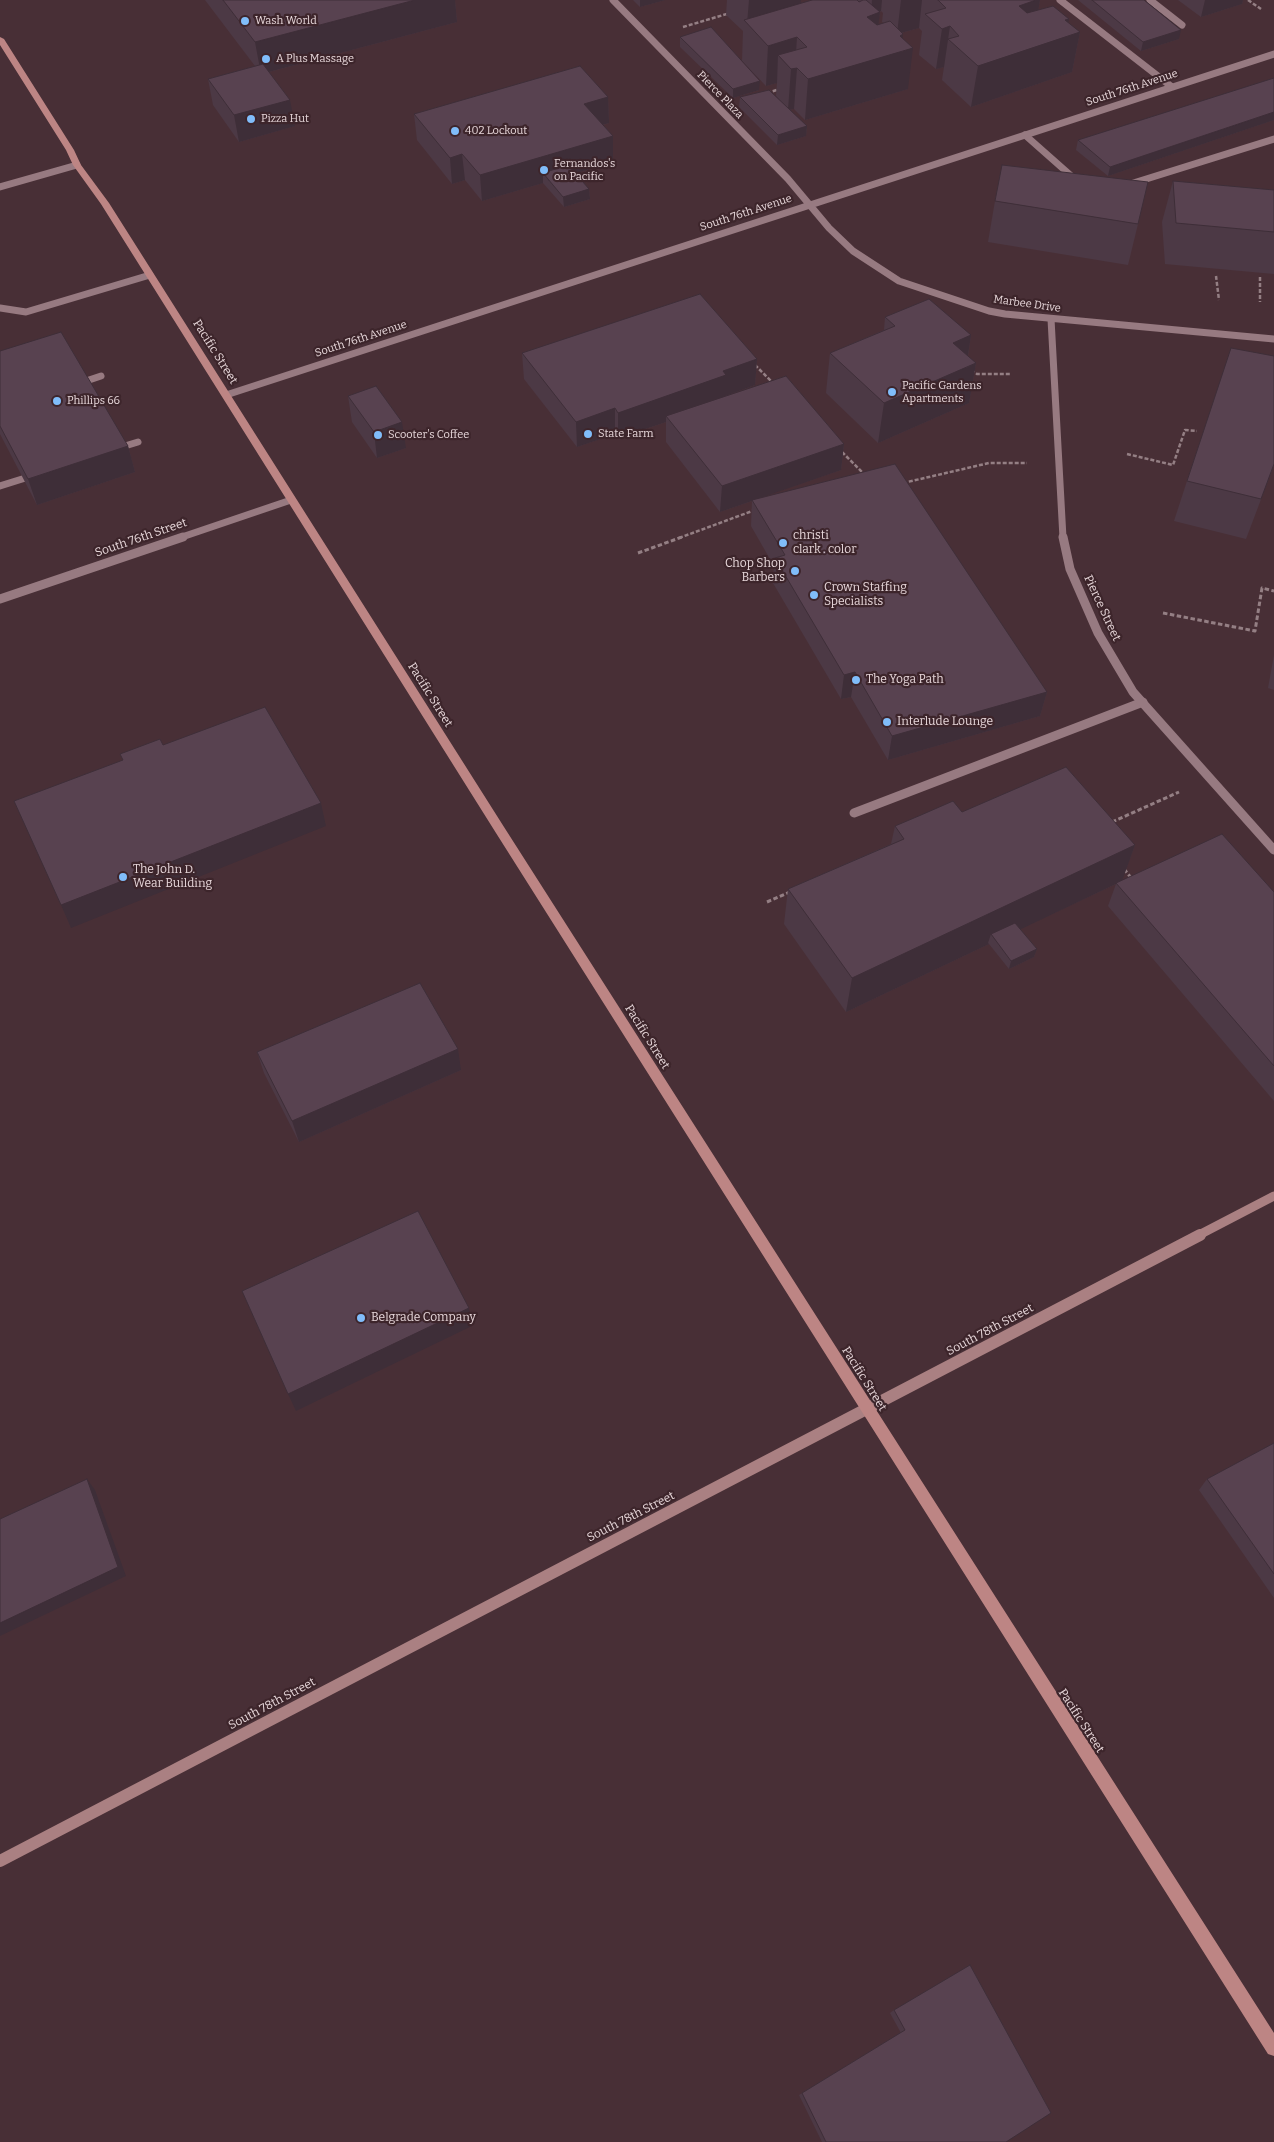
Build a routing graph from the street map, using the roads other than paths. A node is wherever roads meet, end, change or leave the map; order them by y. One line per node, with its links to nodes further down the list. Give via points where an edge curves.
1 (613, 0): 14 (street, Pierce Plaza)
2 (1060, 0): 7 (street)
3 (1150, 0): 4 (street)
4 (1182, 25)
5 (0, 39): 10 (main road, Pacific Street)
6 (1274, 54): 7 (street, South 76th Avenue)
7 (1172, 87): 8 (street, South 76th Avenue)
8 (1025, 135): 13 (street); 14 (street, South 76th Avenue)
9 (1274, 138): 11 (street)
10 (77, 165): 12 (street); 15 (main road, Pacific Street)
11 (1122, 186)
12 (0, 187)
13 (1086, 189)
14 (810, 205): 17 (street, Marbee Drive, via 853,251 899,281 989,311); 21 (street, South 76th Avenue)
15 (150, 275): 16 (street, via 26,312); 21 (main road, Pacific Street)
16 (0, 308)
17 (1051, 319): 18 (street, Marbee Drive); 28 (street, Pierce Street, via 1061,529 1070,569 1098,633 1133,692)
18 (1274, 339)
19 (101, 376): 20 (street)
20 (64, 388)
21 (226, 395): 26 (main road, Pacific Street)
22 (138, 442): 23 (street)
23 (111, 450)
24 (46, 471): 25 (street)
25 (0, 486)
26 (291, 500): 27 (street, South 76th Street); 32 (main road, Pacific Street)
27 (0, 599)
28 (1143, 702): 29 (street); 30 (street, Pierce Street)
29 (854, 813)
30 (1274, 850)
31 (1274, 1196): 32 (main road, South 78th Street)
32 (867, 1410): 33 (main road, South 78th Street); 34 (main road, Pacific Street)
33 (0, 1861)
34 (1274, 2048)

